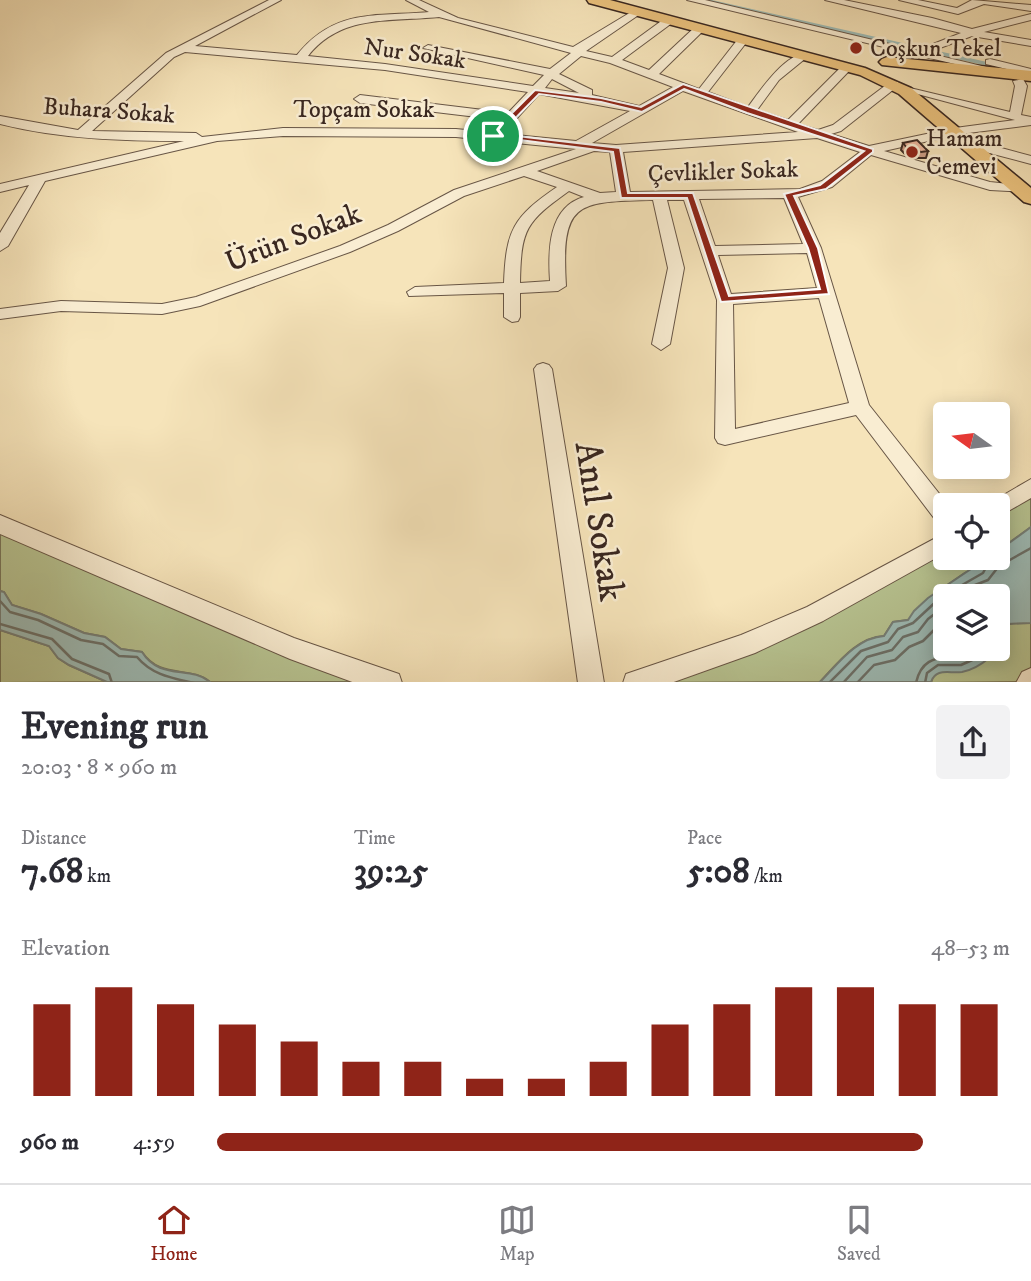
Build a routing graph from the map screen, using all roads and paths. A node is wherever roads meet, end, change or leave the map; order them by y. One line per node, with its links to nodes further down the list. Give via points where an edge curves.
1 (276, 0): 22 (street)
2 (411, 0): 15 (street)
3 (594, 0): 14 (highway)
4 (607, 0): 18 (highway)
5 (692, 0): 11 (street)
6 (830, 0): 12 (street)
7 (878, 0): 12 (street)
8 (904, 0): 10 (street, via 958,11)
9 (977, 0): 10 (street)
10 (984, 1): 13 (street)
11 (721, 2): 18 (street); 24 (street); 33 (street)
12 (855, 5): 19 (street)
13 (1031, 8)
14 (636, 12): 17 (highway); 25 (street)
15 (439, 14): 25 (street); 27 (street, via 375,19 335,29 317,38)
16 (1031, 17): 19 (street)
17 (668, 21): 18 (highway); 28 (street)
18 (701, 28): 20 (highway); 29 (highway, via 778,44); 31 (street)
19 (970, 33): 21 (street); 24 (street)
20 (742, 40): 26 (highway); 37 (street)
21 (1031, 43)
22 (181, 48): 27 (street, Nur Sokak); 48 (street)
23 (428, 48): 32 (street)
24 (932, 48): 33 (street)
25 (579, 51): 28 (street); 32 (street)
26 (802, 56): 29 (highway); 41 (street, via 775,78)
27 (299, 60): 36 (street, Nur Sokak, via 385,67)
28 (614, 61): 31 (street)
29 (858, 68): 30 (highway); 46 (street)
30 (891, 73): 33 (highway); 35 (highway); 47 (highway); 49 (street, via 837,128)
31 (652, 74): 34 (street)
32 (551, 75): 36 (street); 39 (street)
33 (1024, 77): 42 (street)
34 (683, 86): 37 (street); 40 (street)
35 (914, 90): 42 (street); 47 (highway)
36 (537, 91): 39 (street, Nur Sokak); 43 (street)
37 (701, 93): 41 (street)
38 (360, 99): 43 (street)
39 (601, 100): 40 (street, Nur Sokak)
40 (642, 110): 52 (street)
41 (750, 111): 46 (street)
42 (1015, 116): 45 (street)
43 (512, 117): 50 (street)
44 (0, 120): 48 (street, Buhara Sokak)
45 (1031, 121): 47 (street)
46 (790, 125): 49 (street)
47 (958, 132): 53 (highway); 55 (street); 61 (highway)
48 (82, 133): 51 (street, Buhara Sokak)
49 (817, 134): 54 (street, Topçam Sokak); 55 (street)
50 (493, 136): 51 (street, Topçam Sokak, via 318,130); 52 (street, Topçam Sokak)
51 (217, 137): 58 (street, Topçam Sokak)
52 (585, 146): 54 (street, Topçam Sokak); 57 (street, Ürün Sokak)
53 (979, 146): 56 (street); 61 (highway)
54 (617, 149): 64 (street)
55 (870, 150): 61 (street, via 961,179); 62 (street, Çevlikler Sokak, via 823,187)
56 (1031, 160)
57 (526, 172): 59 (street, Çevlikler Sokak); 74 (street, Ürün Sokak, via 459,193 345,249 200,301 152,310 61,306)
58 (40, 179): 60 (street, Topçam Sokak); 67 (street)
59 (566, 187): 66 (street, Çevlikler Sokak); 70 (street, via 520,225)
60 (0, 188)
61 (1028, 193)
62 (789, 194): 63 (street, Çevlikler Sokak); 68 (street)
63 (690, 195): 65 (street, Çevlikler Sokak); 69 (street)
64 (624, 196): 65 (street, Çevlikler Sokak); 66 (street, Çevlikler Sokak)
65 (659, 196): 76 (street, via 676,268)
66 (599, 197): 70 (street, via 579,204 561,226 556,243 558,286)
67 (0, 247)
68 (813, 248): 69 (street); 72 (street)
69 (709, 251): 73 (street)
70 (514, 286): 71 (street); 75 (street)
71 (415, 292)
72 (826, 292): 73 (street); 78 (street)
73 (724, 300): 78 (street, via 725,438)
74 (0, 314)
75 (512, 317)
76 (661, 344)
77 (543, 369): 85 (street, Anıl Sokak)
78 (860, 407): 80 (street)
79 (1031, 487): 81 (street)
80 (933, 501)
81 (1010, 501)
82 (0, 524): 84 (street, via 301,652)
83 (933, 549): 86 (street, via 767,636)
84 (390, 682)
85 (591, 682)
86 (635, 682)

